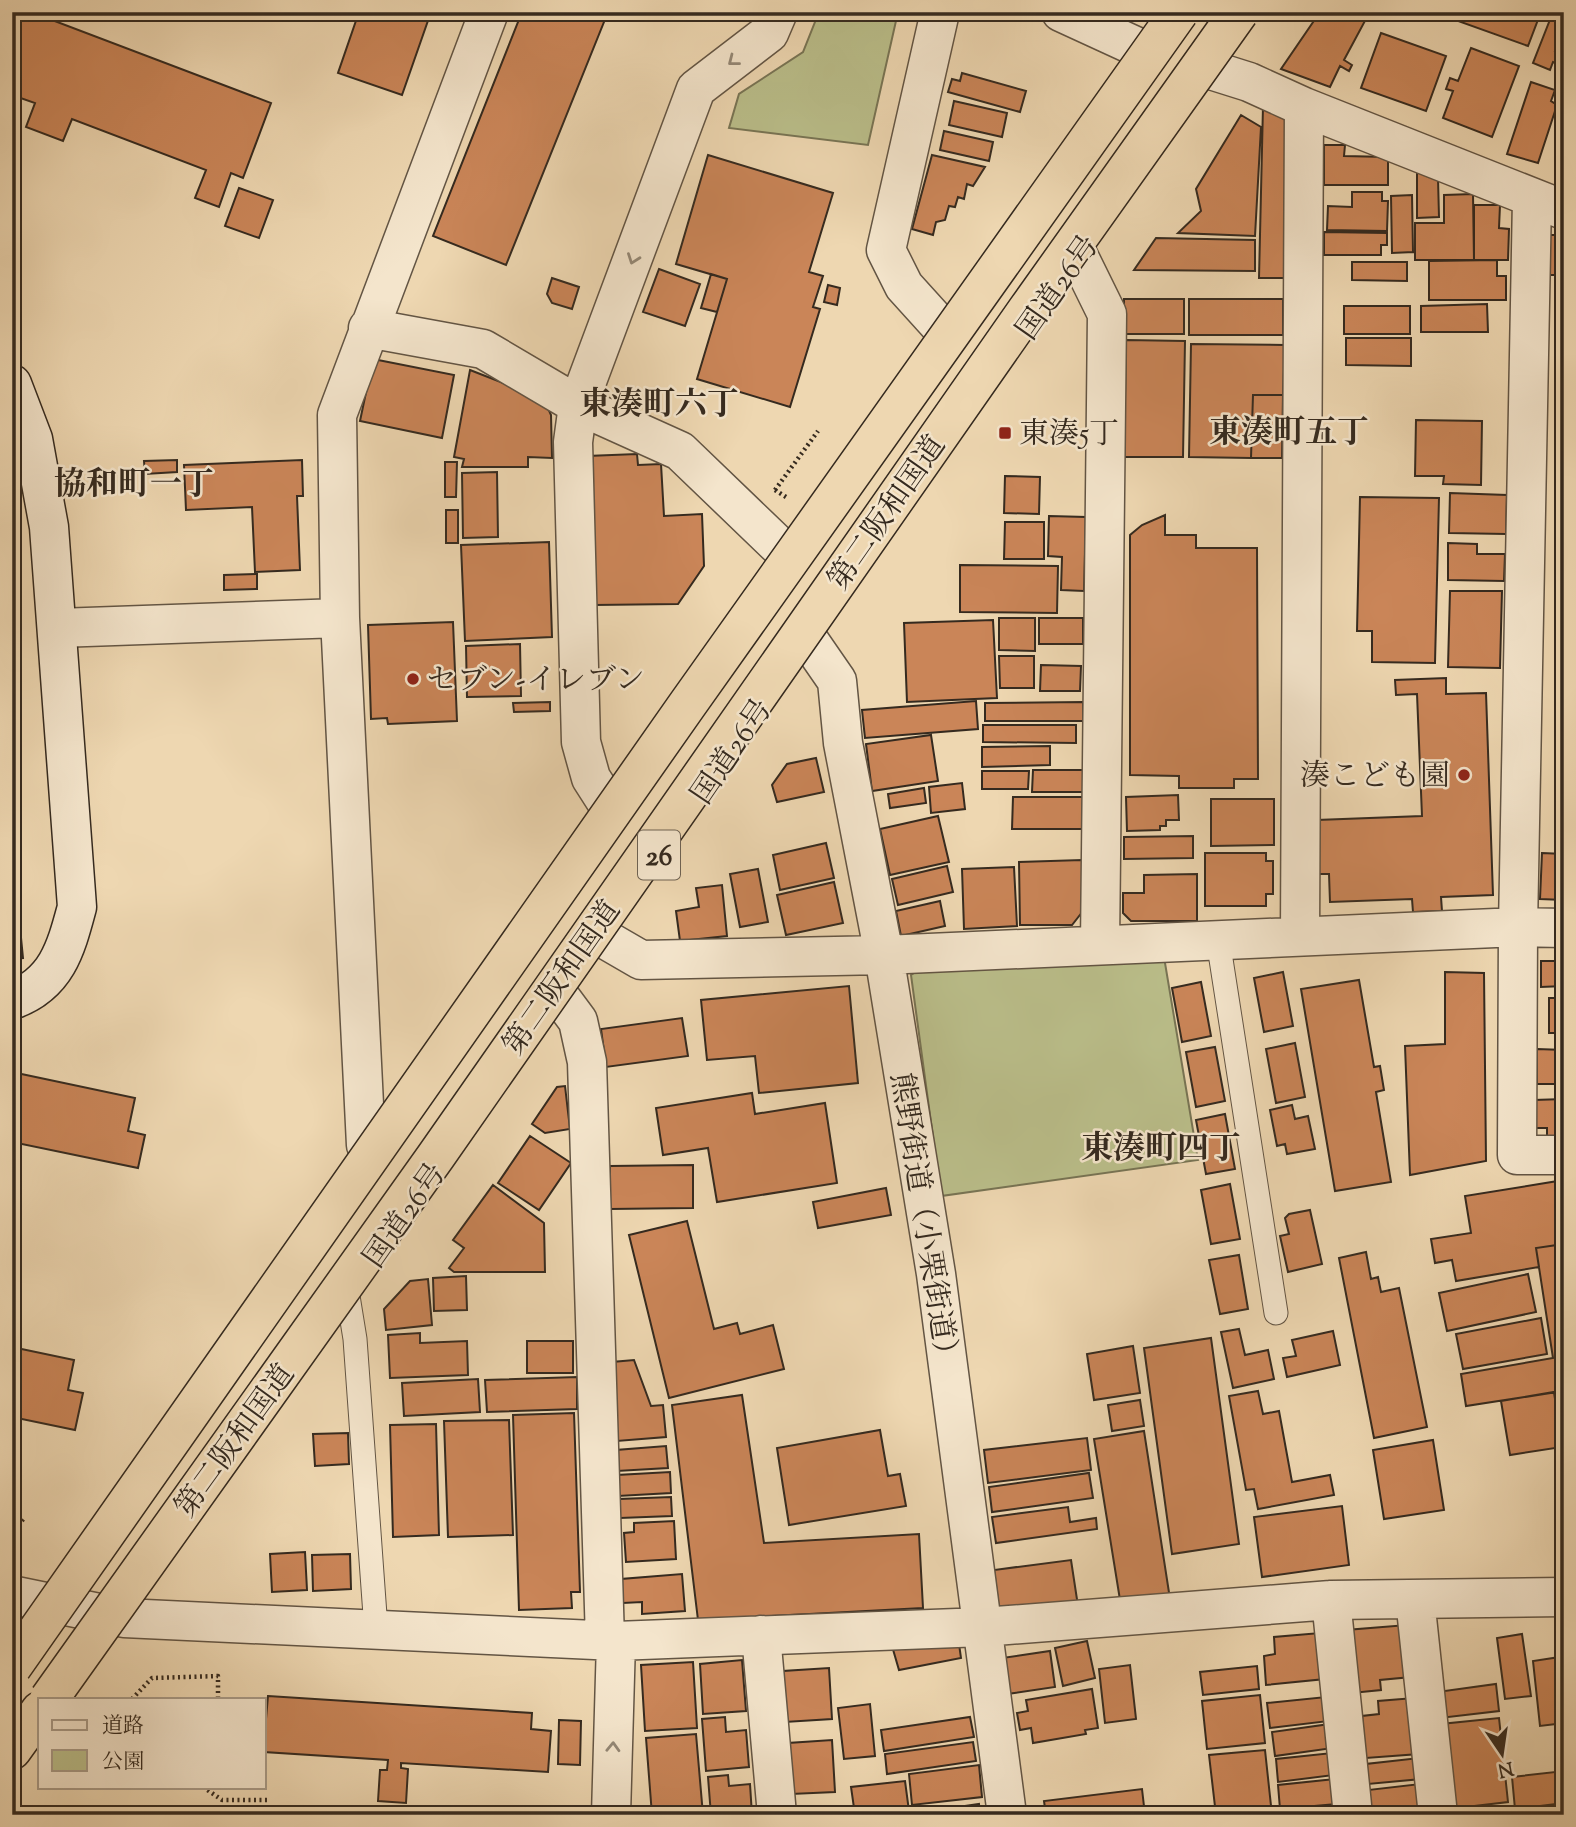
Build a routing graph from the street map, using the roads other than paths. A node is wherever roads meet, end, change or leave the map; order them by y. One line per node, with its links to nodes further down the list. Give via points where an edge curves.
1 (489, 12): 14 (street)
2 (778, 12): 17 (street, one-way to 17, via 769,33 696,89)
3 (940, 12): 15 (street, via 886,250 904,286)
4 (1061, 12): 9 (street)
5 (1162, 12): 9 (highway, 26)
6 (1179, 12): 46 (highway, 第二阪和国道 / 26, bridge)
7 (1239, 12): 47 (highway, 第二阪和国道 / 26, bridge)
8 (1256, 12): 10 (highway, 国道26号 / 26)
9 (1135, 46): 15 (highway, 26)
10 (1214, 71): 11 (street); 13 (highway, 国道26号 / 26)
11 (1304, 107): 12 (street); 25 (street)
12 (1548, 205): 23 (street)
13 (1078, 255): 21 (highway, 国道26号 / 26); 28 (street, via 1107,314)
14 (368, 328): 17 (street, via 483,349); 19 (street, via 337,415)
15 (942, 328): 18 (highway, 26)
16 (12, 384): 20 (street, via 33,439 49,527)
17 (578, 405): 18 (street, via 680,451); 22 (street, via 573,442 581,742 591,778)
18 (784, 551): 22 (highway, 26)
19 (340, 618): 20 (street); 32 (street)
20 (58, 628): 31 (street, via 77,907 65,951 46,979)
21 (808, 639): 26 (highway, 国道26号 / 26); 29 (street, 熊野街道（小栗街道）, via 836,681 843,743)
22 (607, 803): 32 (highway, 26)
23 (1518, 927): 24 (street); 25 (street); 33 (street, via 1517,1155)
24 (1564, 928)
25 (1300, 936): 27 (street)
26 (603, 938): 29 (street, via 641,960); 30 (highway, 国道26号 / 26)
27 (1218, 940): 28 (street); 35 (lane)
28 (1100, 945): 29 (street)
29 (884, 955): 41 (street, 熊野街道（小栗街道）, via 936,1274)
30 (558, 994): 34 (highway, 国道26号 / 26); 44 (street, via 579,1021 587,1062)
31 (12, 1000)
32 (366, 1145): 37 (highway, 26)
33 (1564, 1155)
34 (348, 1296): 40 (highway, 国道26号 / 26); 42 (lane)
35 (1276, 1313)
36 (1564, 1597): 38 (street)
37 (29, 1599): 40 (street); 45 (highway, 26)
38 (1415, 1599): 39 (street); 57 (street)
39 (1331, 1600): 41 (street); 56 (street)
40 (124, 1618): 42 (street); 48 (highway, 国道26号 / 26)
41 (983, 1627): 43 (street); 55 (street, 熊野街道（小栗街道）)
42 (376, 1629): 44 (street)
43 (761, 1635): 44 (street); 54 (street)
44 (610, 1641): 53 (street, one-way to 44)
45 (12, 1650)
46 (12, 1667)
47 (50, 1698)
48 (66, 1698)
49 (38, 1714): 51 (highway)
50 (38, 1737): 52 (highway)
51 (12, 1750)
52 (12, 1773)
53 (611, 1815)
54 (777, 1815)
55 (1007, 1815)
56 (1353, 1815)
57 (1438, 1815)

